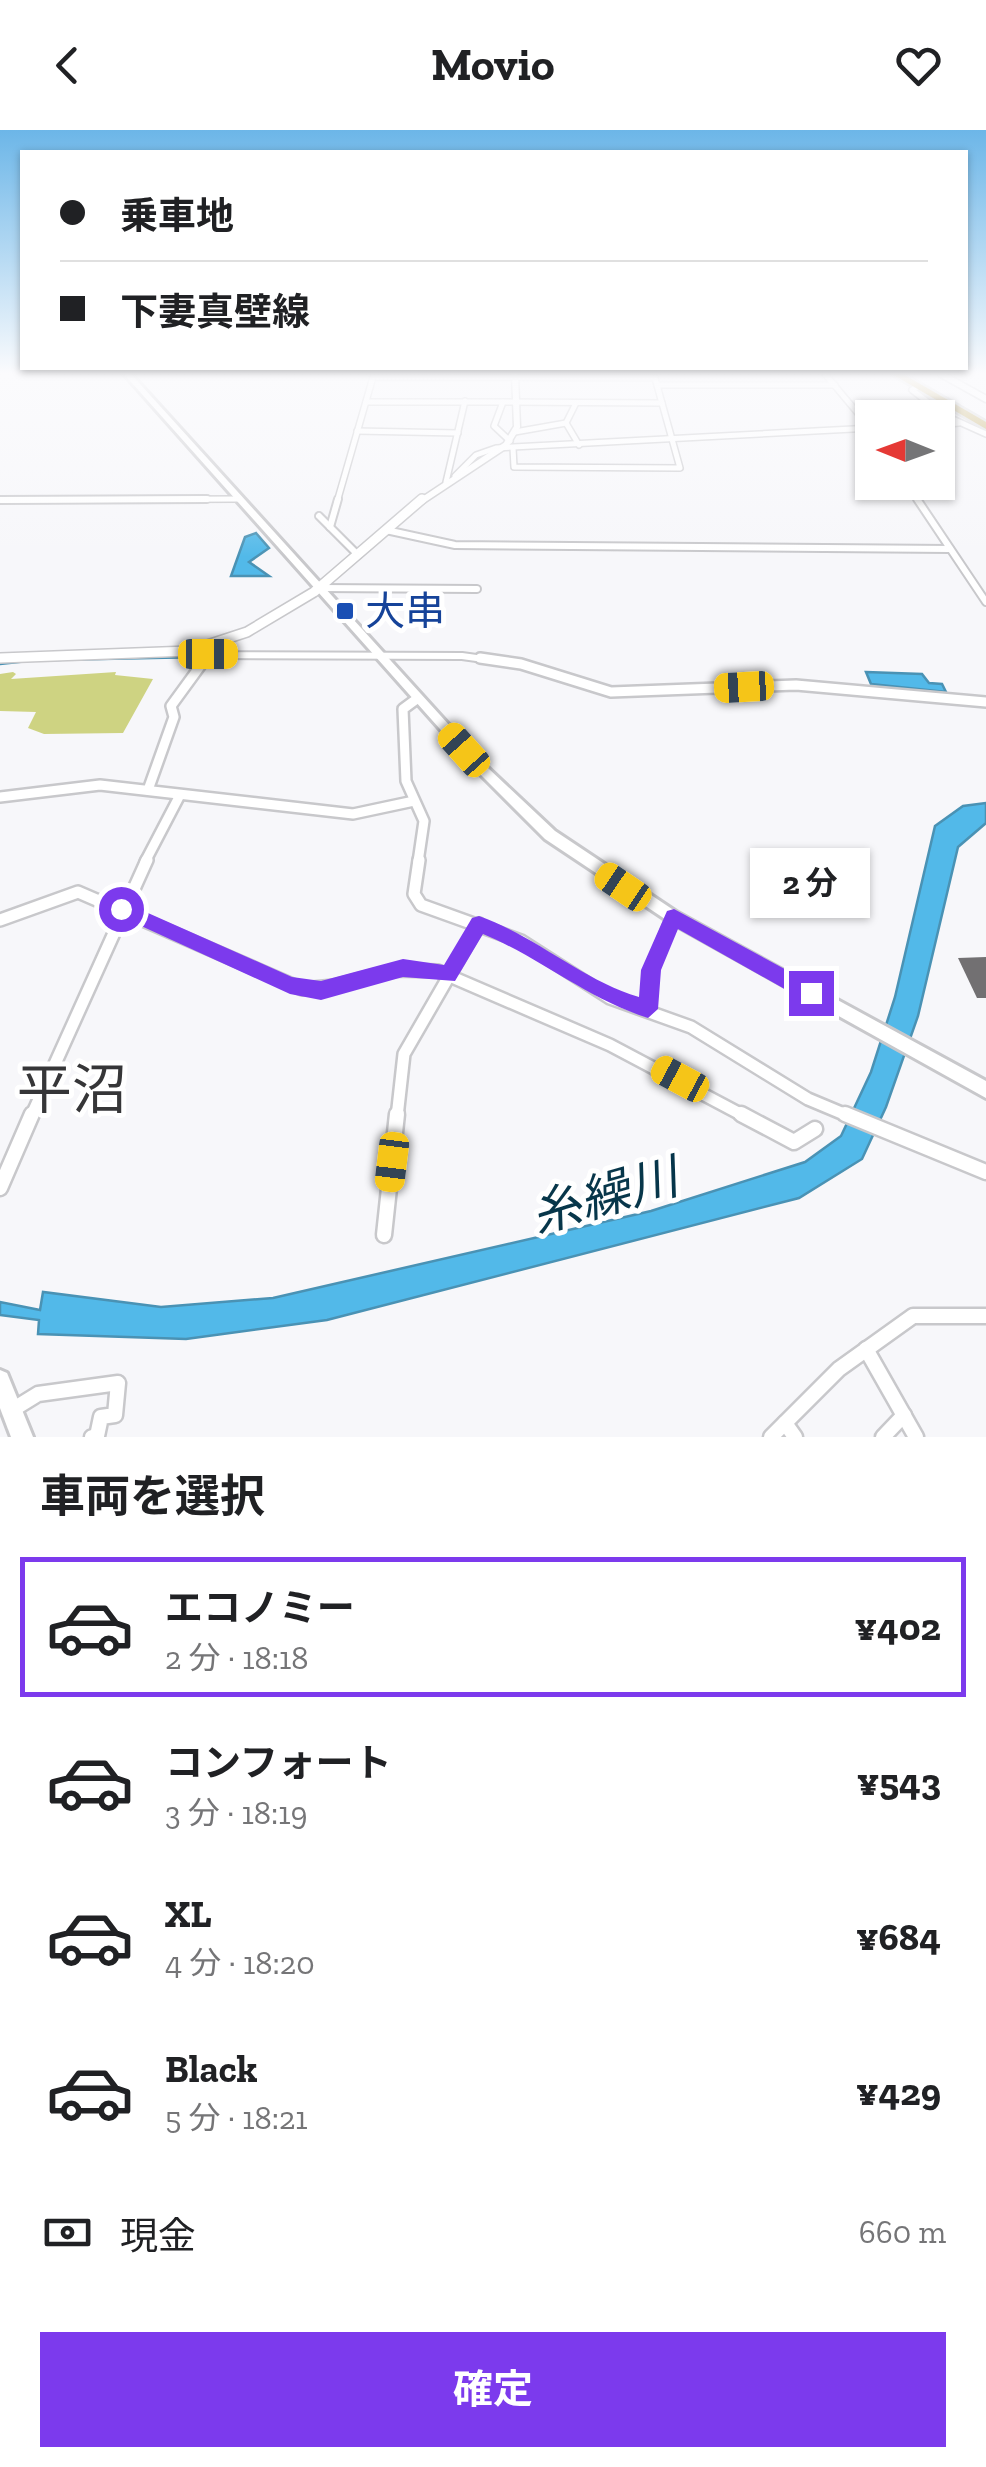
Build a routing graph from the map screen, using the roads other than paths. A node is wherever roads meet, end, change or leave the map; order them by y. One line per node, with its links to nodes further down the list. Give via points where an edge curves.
1 (182, 435): 13 (main road)
2 (356, 435): 17 (street)
3 (458, 435): 12 (street)
4 (503, 435): 10 (street)
5 (511, 435): 10 (street)
6 (531, 435): 10 (street)
7 (573, 435): 11 (street)
8 (700, 435): 9 (street)
9 (671, 436): 10 (street, via 680,468 514,467); 11 (street)
10 (510, 442): 11 (street); 12 (street)
11 (579, 444)
12 (446, 482): 18 (street)
13 (239, 499): 14 (street); 21 (main road)
14 (0, 500)
15 (918, 500): 19 (street)
16 (319, 516): 17 (street)
17 (330, 527): 20 (street)
18 (386, 530): 19 (street, via 455,545); 20 (street)
19 (950, 549): 23 (street)
20 (358, 554): 21 (street)
21 (319, 588): 22 (street); 24 (street); 25 (main road)
22 (477, 590)
23 (986, 602)
24 (208, 654): 25 (street); 26 (street); 29 (street, via 171,706 170,735)
25 (379, 655): 27 (main road); 28 (street, via 501,660 619,693 796,686)
26 (0, 658)
27 (418, 698): 32 (street, via 402,709 406,781); 34 (main road, via 529,817)
28 (986, 702)
29 (148, 790): 30 (street); 31 (street, via 100,785)
30 (180, 795): 32 (street, via 319,814); 33 (street)
31 (0, 797)
32 (414, 801): 36 (street, via 425,837 414,894 422,905)
33 (121, 909): 35 (street, via 71,892); 37 (street, via 302,990 403,968); 43 (street)
34 (674, 917): 38 (street, via 651,970); 39 (main road)
35 (0, 920)
36 (479, 924): 37 (street); 38 (street, via 521,941 610,998)
37 (448, 975): 40 (street, via 653,1064 786,1140); 44 (street, via 404,1054)
38 (648, 1009): 41 (street, via 691,1026 808,1099)
39 (986, 1090)
40 (815, 1129)
41 (891, 1134): 42 (street)
42 (986, 1172)
43 (0, 1188)
44 (384, 1235)
45 (986, 1316): 46 (street, via 912,1316)
46 (866, 1349): 49 (street); 50 (street)
47 (0, 1380): 48 (main road)
48 (12, 1410): 51 (main road); 52 (street, via 38,1394 118,1383 115,1415 102,1417)
49 (904, 1415): 55 (street); 56 (street)
50 (785, 1423): 53 (street); 54 (street)
51 (22, 1437)
52 (92, 1437)
53 (771, 1437)
54 (795, 1437)
55 (882, 1437)
56 (916, 1437)

